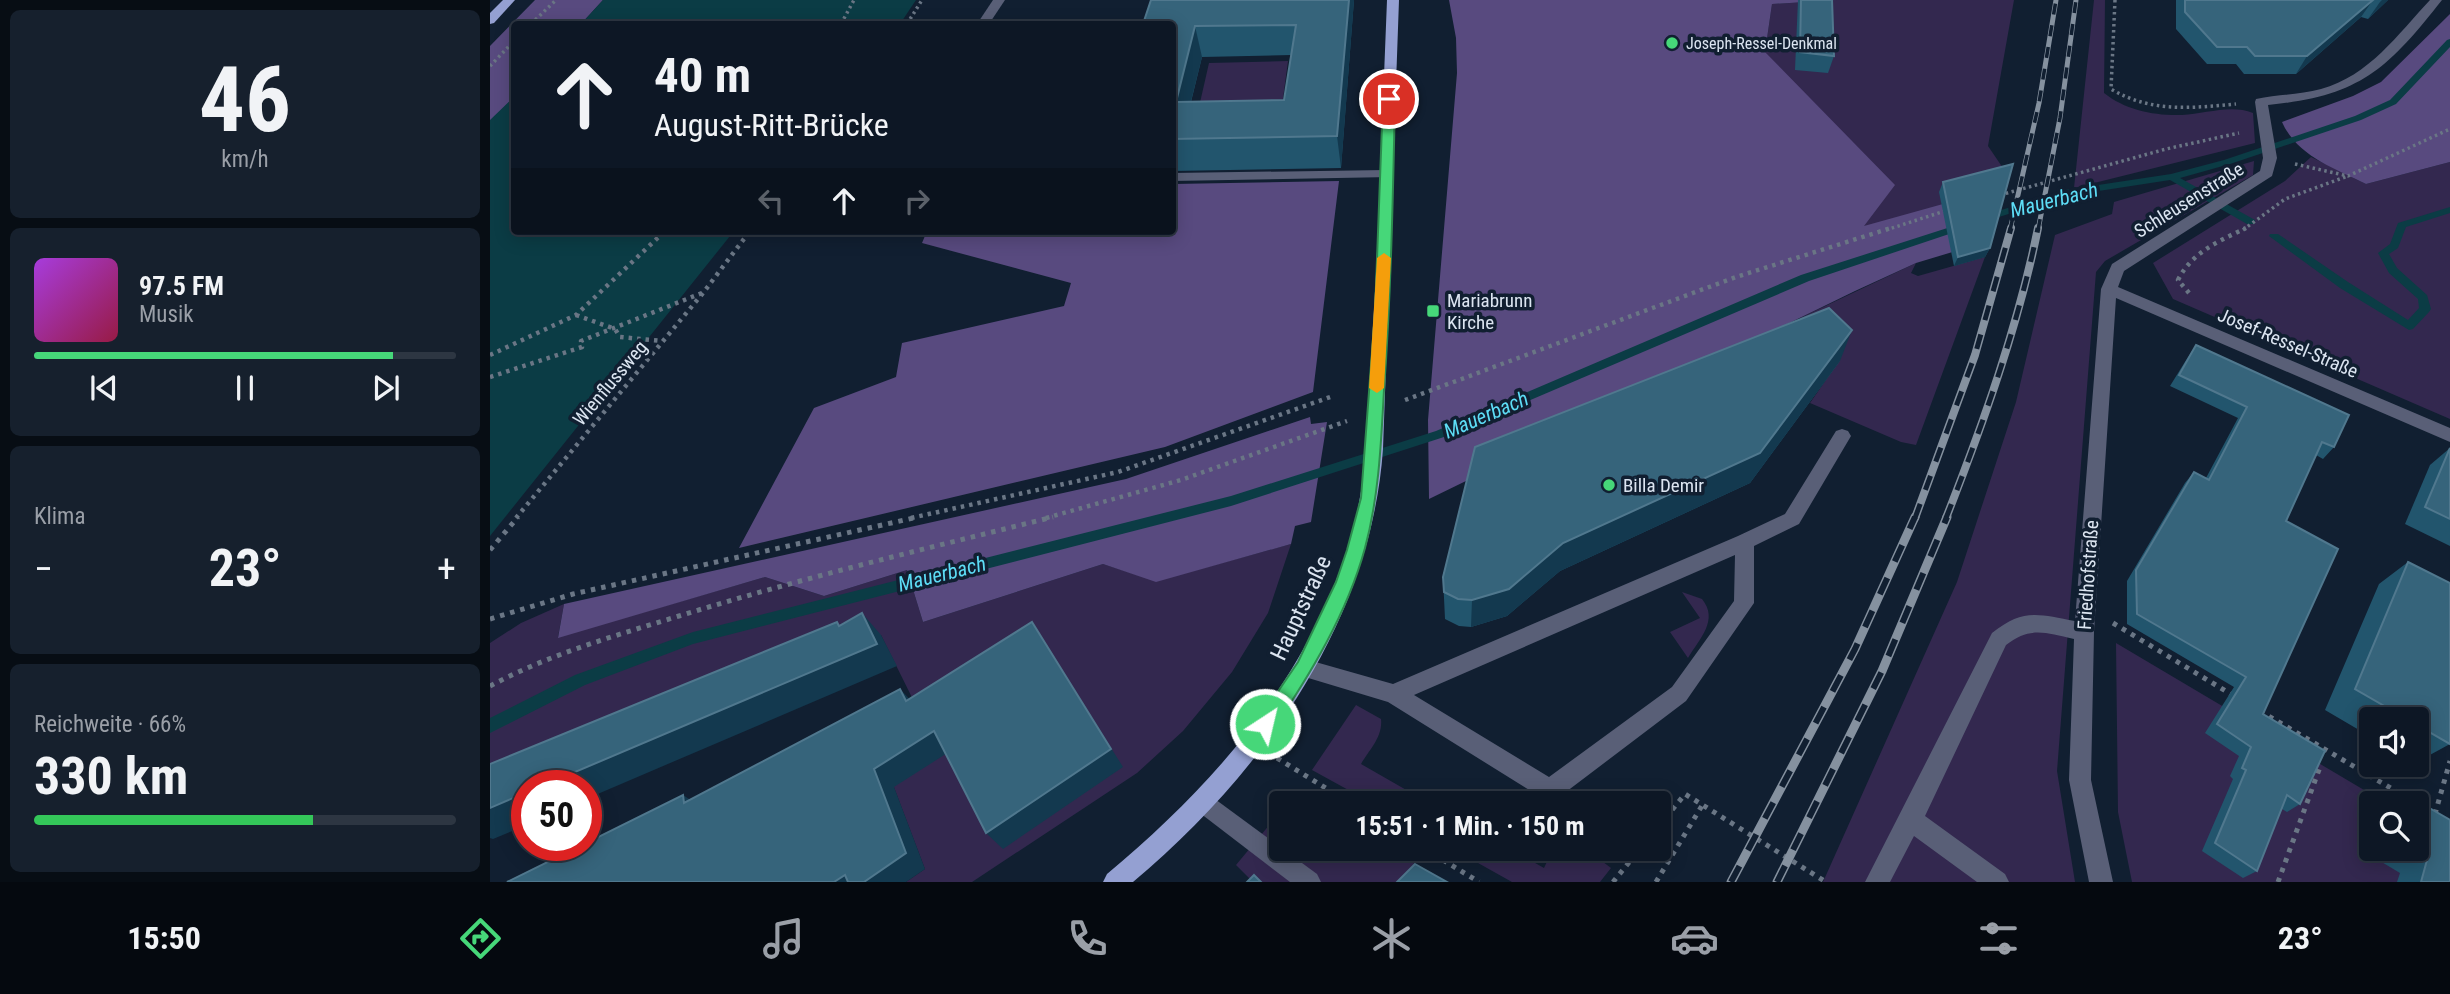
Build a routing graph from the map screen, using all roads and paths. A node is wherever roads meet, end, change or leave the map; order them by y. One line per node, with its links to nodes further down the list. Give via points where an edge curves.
1 (509, 0): 9 (main road)
2 (556, 0): 10 (path)
3 (854, 0): 11 (path)
4 (922, 0): 12 (path)
5 (999, 0): 13 (street)
6 (1393, 0): 20 (main road)
7 (2115, 0): 16 (path, via 2111,89 2127,101 2181,109)
8 (2436, 0): 16 (street, via 2353,81 2301,98)
9 (490, 20)
10 (534, 21)
11 (843, 21)
12 (910, 21)
13 (985, 21)
14 (511, 44): 15 (path)
15 (490, 66)
16 (2261, 102): 19 (street)
17 (2450, 129): 21 (path)
18 (2246, 131): 23 (path)
19 (2270, 158): 21 (path); 27 (street, Schleusenstraße, via 2261,178)
20 (1386, 174): 22 (street); 45 (main road, Hauptstraße, via 1369,498 1345,582)
21 (2348, 176): 30 (path, via 2310,188 2207,248 2178,280)
22 (1176, 177)
23 (1999, 195)
24 (1949, 210): 36 (path, via 1736,277)
25 (661, 235): 31 (path)
26 (747, 235): 29 (path, Wienflussweg)
27 (2117, 268): 28 (street, Friedhofstraße)
28 (2109, 289): 38 (street, Josef-Ressel-Straße); 42 (street, Friedhofstraße)
29 (703, 293): 32 (path, Wienflussweg); 34 (path, via 581,341 582,347)
30 (2194, 298)
31 (576, 315): 32 (path, via 614,329 620,337); 33 (path)
32 (663, 341): 41 (path, Wienflussweg)
33 (490, 355)
34 (490, 377)
35 (1333, 396): 43 (path, via 1118,472 573,594)
36 (1401, 401)
37 (1351, 419): 46 (path, via 1181,480 764,590 578,646)
38 (2450, 435)
39 (1842, 436): 40 (street, via 1792,519)
40 (1745, 542): 47 (street); 47 (street, via 1744,603 1679,694 1550,790)
41 (490, 550)
42 (2086, 604): 44 (street, Friedhofstraße); 48 (path)
43 (490, 619)
44 (2084, 632): 61 (street, via 2042,624 2017,625 1998,639); 72 (street, Friedhofstraße, via 2080,780)
45 (1305, 668): 47 (street); 50 (main road, Hauptstraße)
46 (490, 685)
47 (1394, 694)
48 (2239, 699)
49 (2251, 706): 54 (path)
50 (1252, 743): 53 (path); 55 (main road, Hauptstraße)
51 (2450, 761): 59 (path)
52 (2320, 767): 73 (path)
53 (1330, 791)
54 (2396, 791)
55 (1204, 802): 64 (main road, Hauptstraße); 65 (street)
56 (1703, 804): 57 (path, via 1685,794); 68 (path); 69 (path)
57 (1671, 811)
58 (2429, 811): 59 (path)
59 (2435, 814): 60 (path)
60 (2442, 819)
61 (1911, 820): 70 (street); 71 (street)
62 (1445, 861): 66 (path)
63 (1630, 861): 67 (path)
64 (1115, 882)
65 (1309, 882)
66 (1479, 882)
67 (1613, 882)
68 (1656, 882)
69 (1826, 882)
70 (1877, 882)
71 (1997, 882)
72 (2101, 882)
73 (2278, 882)

